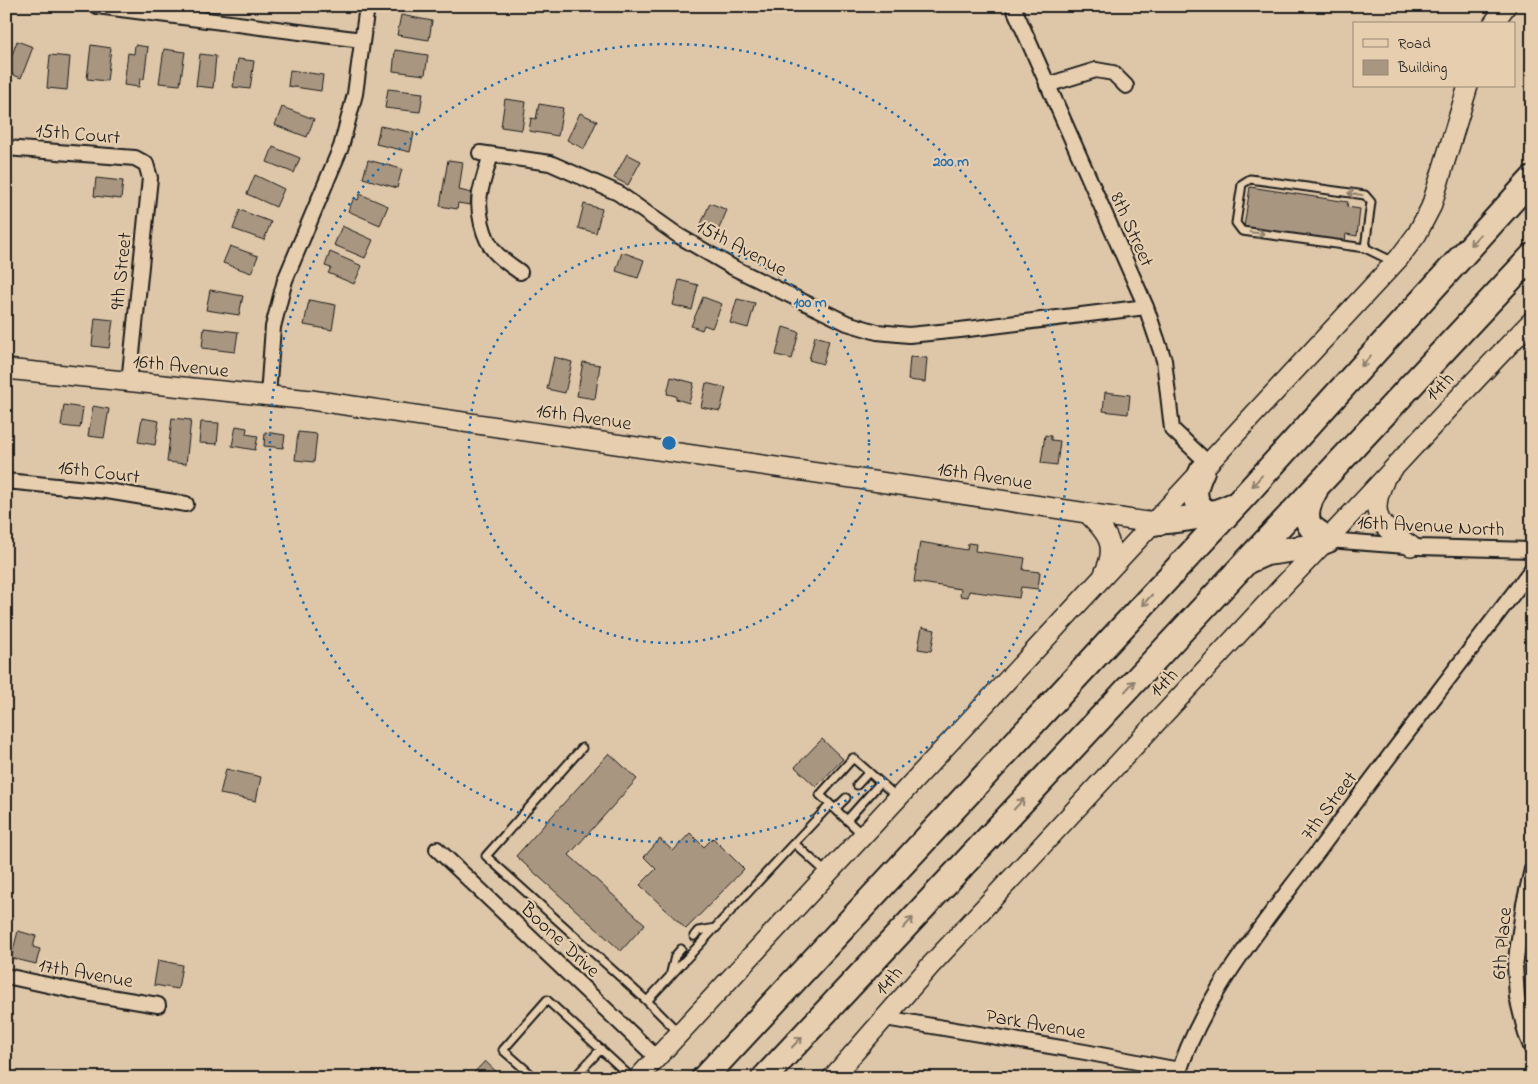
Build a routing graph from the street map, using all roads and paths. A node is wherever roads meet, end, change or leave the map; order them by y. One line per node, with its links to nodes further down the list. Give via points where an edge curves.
1 (97, 6): 6 (street)
2 (367, 6): 6 (street)
3 (1013, 6): 7 (street, 8th Street)
4 (1506, 6): 5 (street)
5 (1494, 22)
6 (362, 40): 21 (street, via 355,94 341,147 285,280 272,327)
7 (1047, 85): 8 (street, via 1096,70 1113,72); 17 (street, 8th Street)
8 (1126, 86)
9 (1467, 88): 15 (street, via 1431,207 1417,234)
10 (6, 148): 11 (street, 15th Court, via 134,158)
11 (146, 164): 20 (street, 9th Street, via 150,178)
12 (1532, 179): 26 (highway, one-way to 26)
13 (1365, 248): 13 (lane, one-way to 13, via 1371,202 1365,195 1250,179 1242,184 1236,222 1242,231); 15 (lane)
14 (1532, 256): 25 (highway)
15 (1395, 262): 22 (street)
16 (520, 272): 17 (street, 15th Avenue, via 495,252 487,240 480,210 485,154 550,163 618,193 734,268 847,323 877,332 909,335)
17 (1146, 307): 22 (street, 8th Street, via 1164,360 1172,429)
18 (1532, 321): 23 (street, 14th)
19 (6, 369): 20 (street, 16th Avenue)
20 (129, 383): 21 (street, 16th Avenue)
21 (268, 396): 28 (street, 16th Avenue, via 562,435)
22 (1205, 467): 29 (highway, via 1197,482 1196,499 1201,509); 30 (street)
23 (1387, 475): 31 (street, 14th); 32 (street, via 1378,495 1378,515 1386,530)
24 (6, 481): 27 (street, 16th Court, via 107,491)
25 (1314, 491): 31 (highway, via 1309,503 1308,521); 34 (highway)
26 (1238, 502): 29 (highway); 36 (highway)
27 (186, 504)
28 (1087, 513): 30 (street, 16th Avenue); 37 (street, via 1104,530 1110,543 1111,557)
29 (1213, 514): 30 (highway)
30 (1153, 524): 36 (highway, via 1180,542 1181,552); 37 (street)
31 (1328, 540): 32 (street, 16th Avenue North); 34 (highway, via 1310,547 1266,553); 58 (street, 14th)
32 (1411, 546): 33 (street, 16th Avenue North)
33 (1532, 550)
34 (1248, 562): 69 (highway, one-way to 34)
35 (1532, 569): 63 (street, 7th Street, via 1245,950 1210,1005)
36 (1172, 573): 68 (highway, one-way to 68)
37 (1102, 578): 43 (street)
38 (582, 748): 56 (lane, via 486,856)
39 (868, 772): 40 (lane); 41 (lane); 44 (lane, via 853,758 820,795)
40 (880, 783): 43 (lane); 45 (lane)
41 (857, 785)
42 (846, 798): 44 (lane)
43 (898, 798): 46 (street)
44 (833, 807): 45 (lane); 47 (lane)
45 (847, 820): 46 (lane)
46 (863, 836): 50 (street)
47 (794, 843): 50 (lane); 51 (lane)
48 (437, 849): 62 (street, Boone Drive)
49 (1532, 869): 61 (street, 6th Place, via 1515,966 1517,997)
50 (828, 874): 59 (street)
51 (716, 928): 52 (lane, via 698,931); 55 (lane)
52 (694, 936)
53 (681, 949): 55 (lane, via 675,956)
54 (6, 976): 57 (street, 17th Avenue)
55 (670, 977): 56 (lane)
56 (647, 1001): 59 (lane)
57 (158, 1005)
58 (885, 1018): 63 (street, Park Avenue, via 1085,1052); 70 (street, 14th)
59 (680, 1033): 62 (street)
60 (601, 1049): 64 (lane, via 547,1000 503,1050); 65 (lane); 66 (lane)
61 (1532, 1049)
62 (657, 1058): 67 (street)
63 (1178, 1074)
64 (535, 1078)
65 (574, 1078)
66 (632, 1078)
67 (638, 1078)
68 (704, 1078)
69 (764, 1078)
70 (832, 1078)

